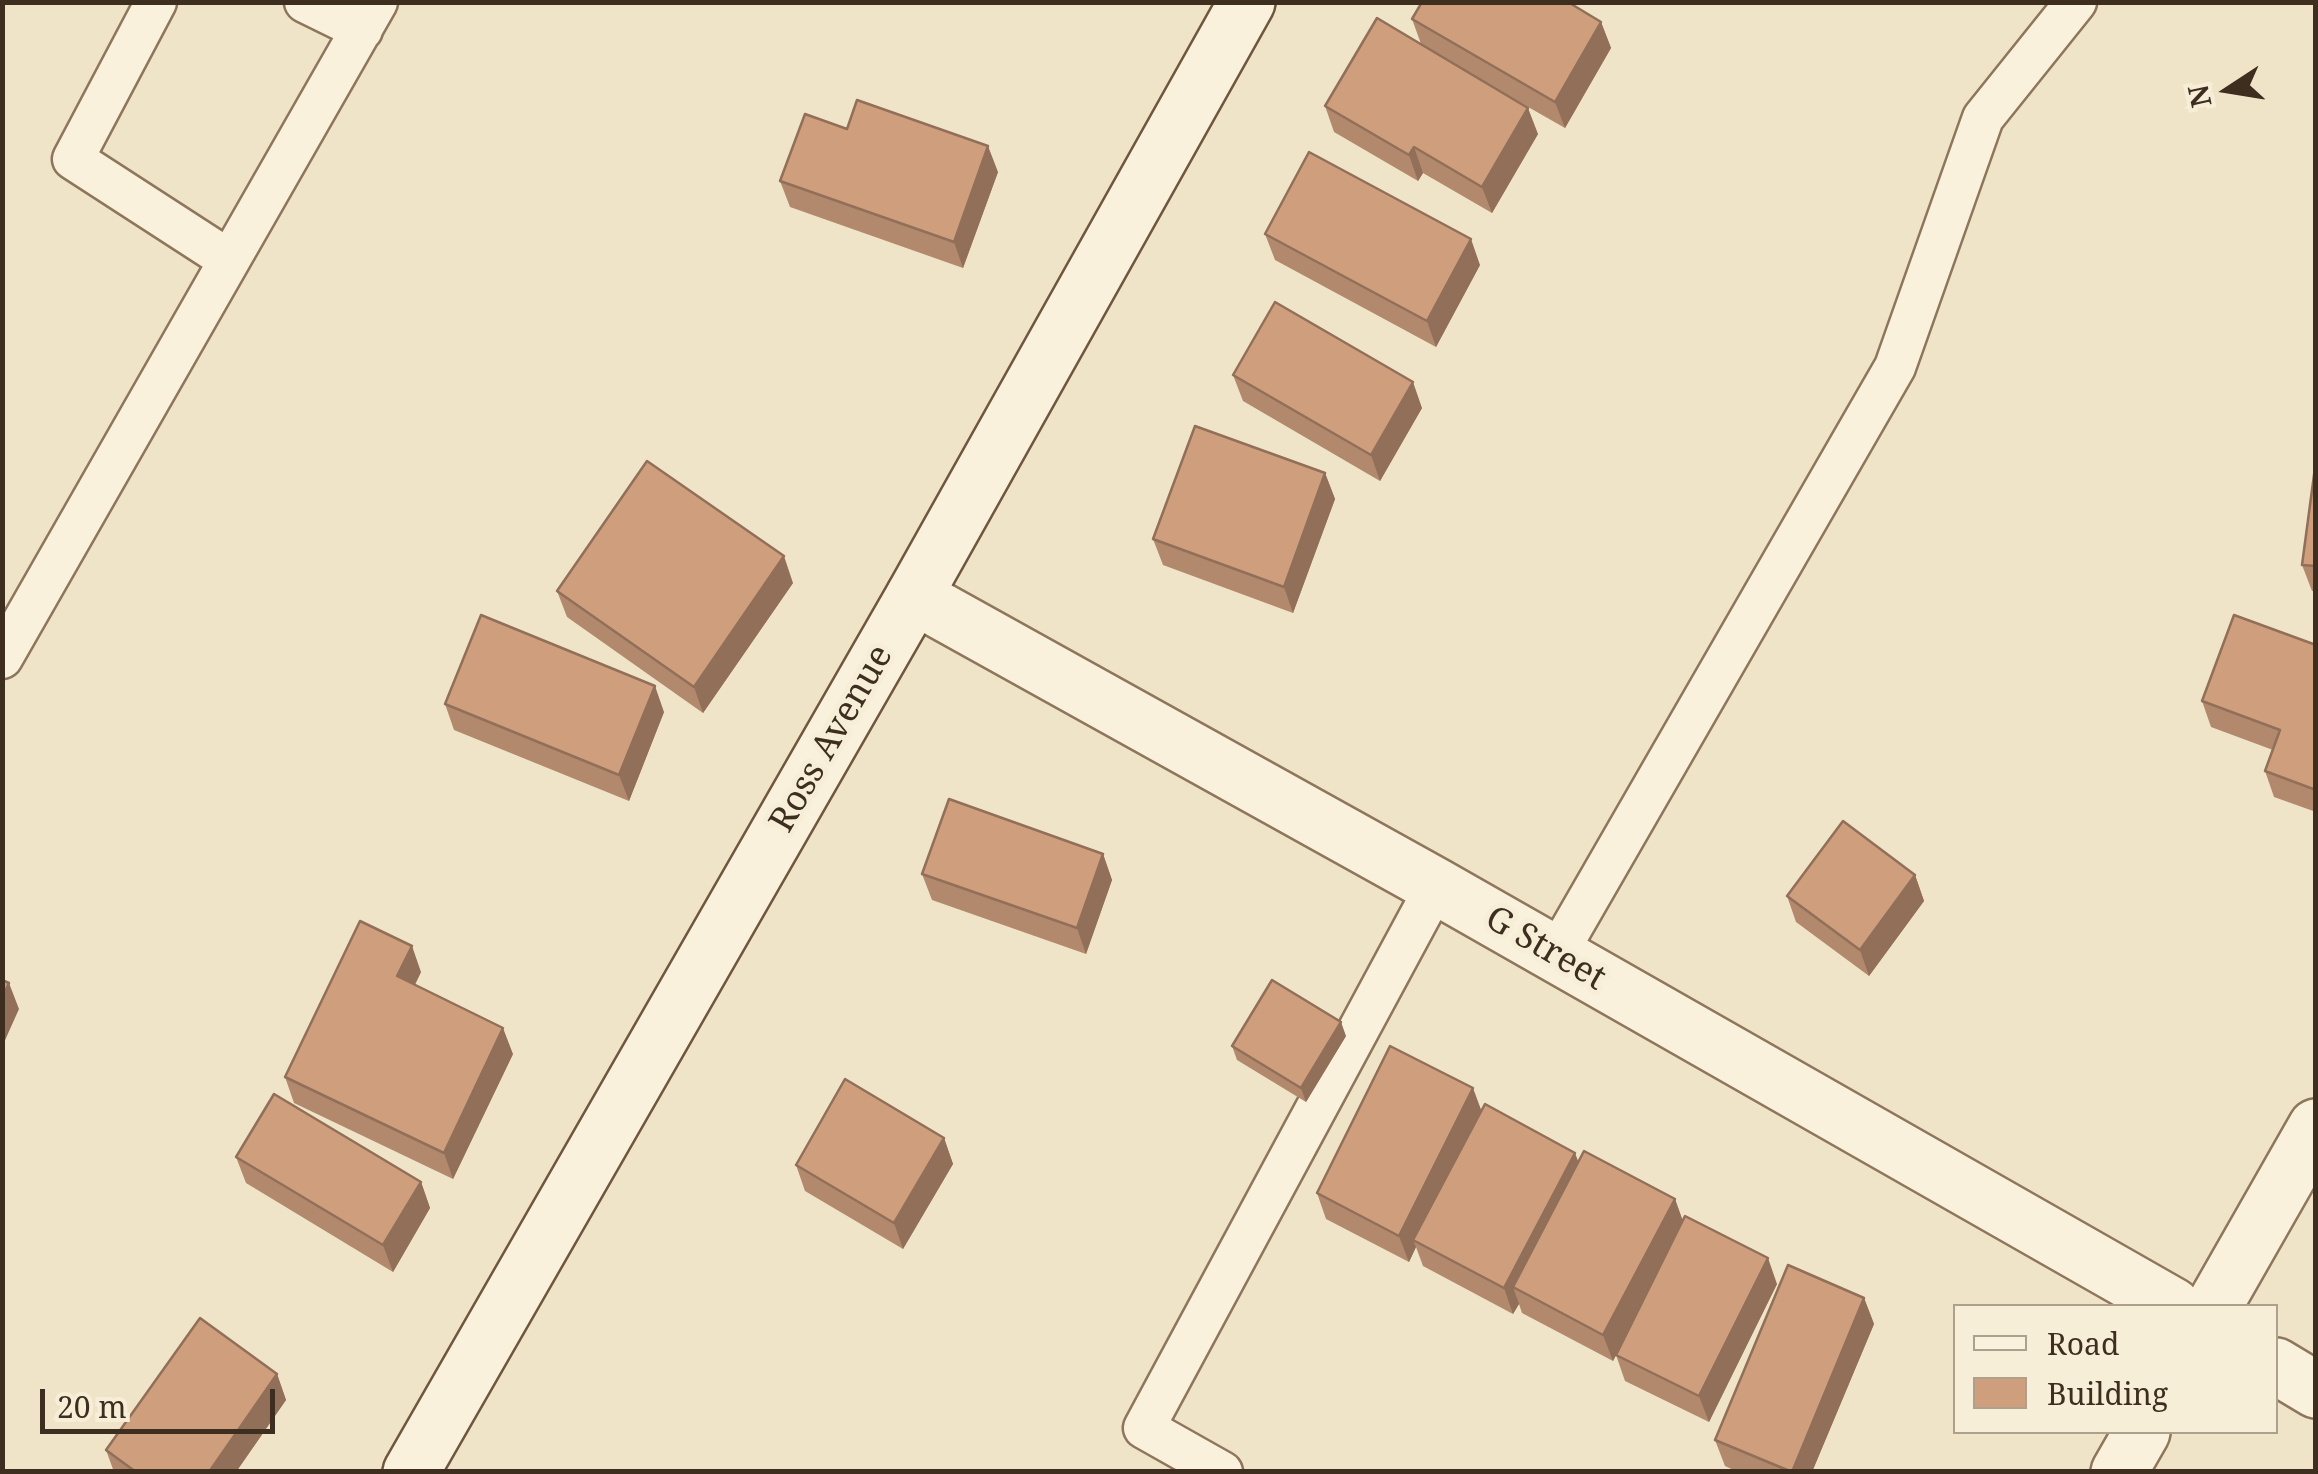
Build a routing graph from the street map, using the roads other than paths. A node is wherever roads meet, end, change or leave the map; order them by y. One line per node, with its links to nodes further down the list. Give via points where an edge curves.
1 (156, 2): 6 (lane, via 74,159)
2 (306, 2): 5 (lane)
3 (1247, 2): 7 (street, Ross Avenue)
4 (2076, 2): 10 (lane, via 1983,118 1895,367)
5 (370, 16): 6 (lane)
6 (228, 260): 8 (lane)
7 (914, 596): 9 (street, G Street); 17 (street, Ross Avenue)
8 (2, 658)
9 (1436, 886): 10 (street, G Street); 18 (lane, via 1144,1428)
10 (1556, 955): 12 (street, G Street)
11 (2316, 1127): 13 (street)
12 (2169, 1304)
13 (2215, 1304)
14 (2278, 1367): 15 (street)
15 (2316, 1390)
16 (2141, 1434): 19 (street)
17 (411, 1472)
18 (1222, 1472)
19 (2119, 1472)

